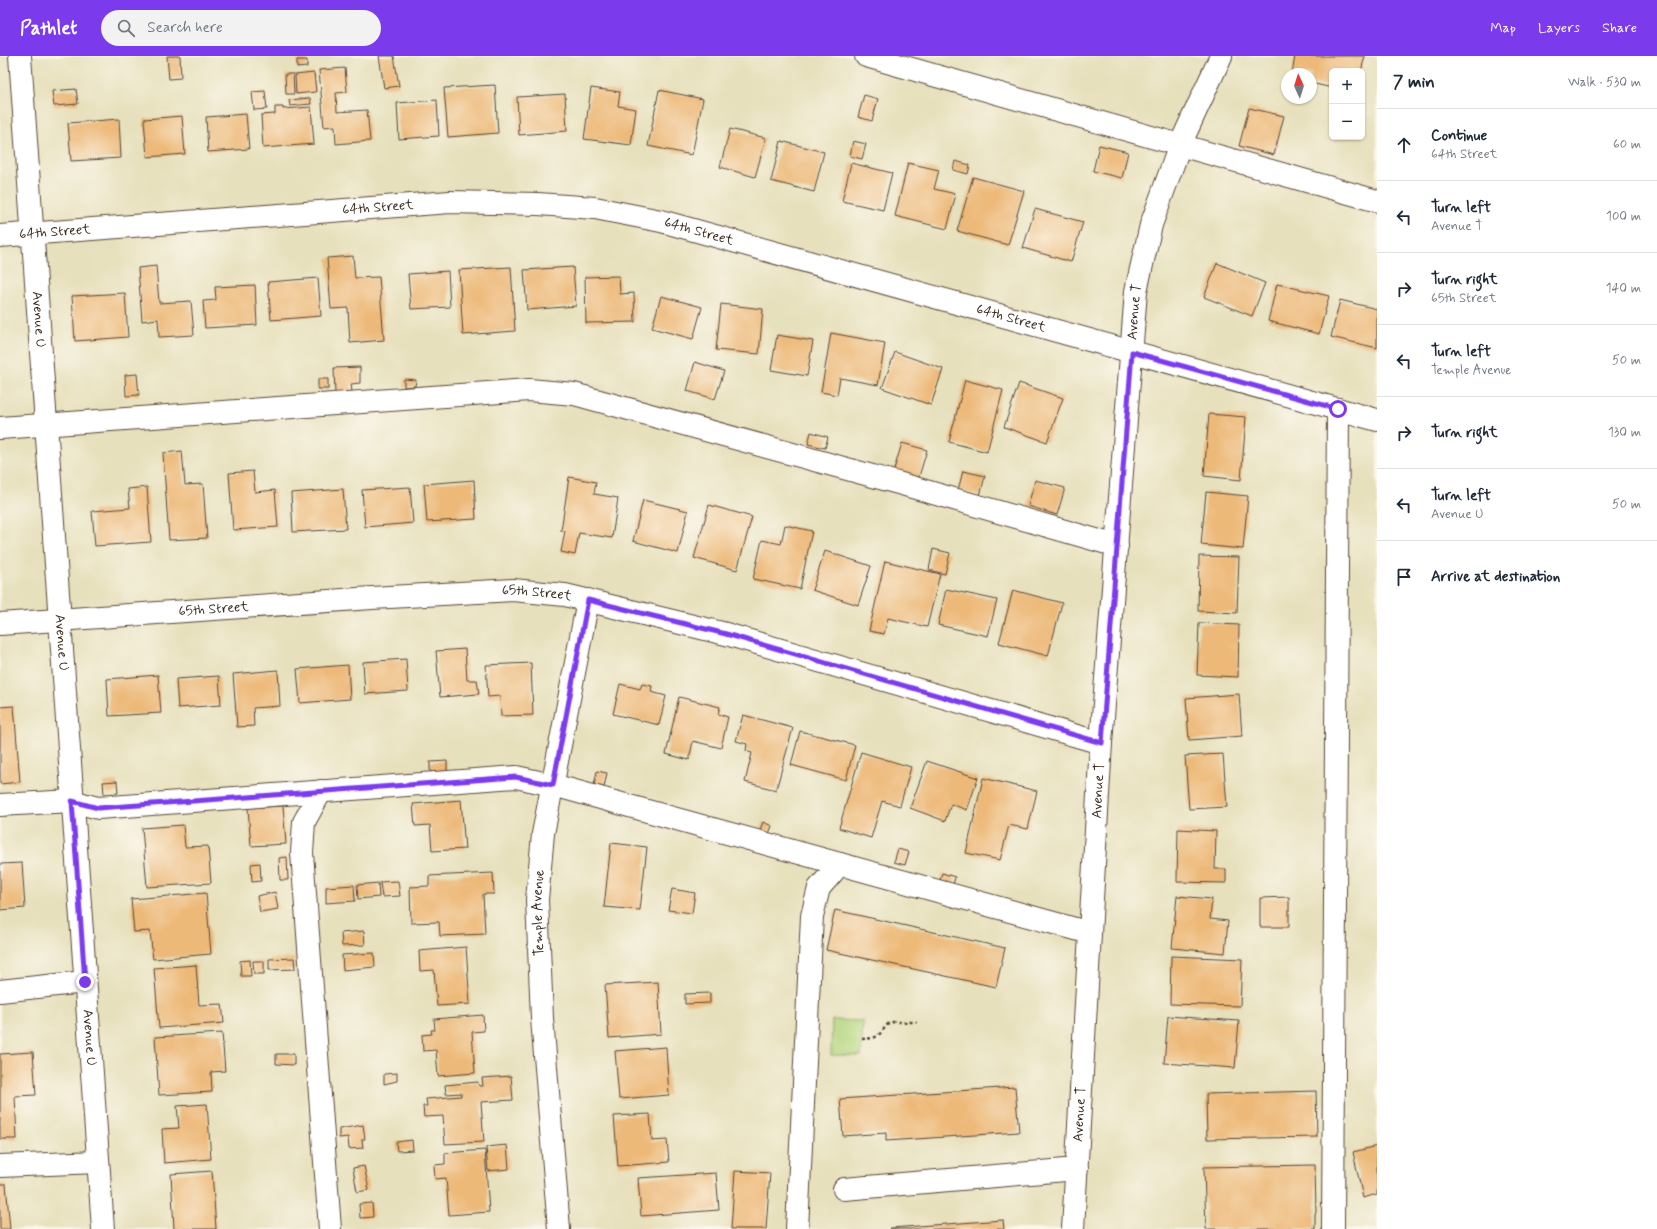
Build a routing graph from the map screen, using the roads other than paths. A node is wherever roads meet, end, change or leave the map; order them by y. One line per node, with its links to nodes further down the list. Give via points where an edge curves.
1 (20, 56): 6 (street, Avenue U)
2 (866, 56): 4 (street)
3 (1221, 56): 4 (street, Avenue T)
4 (1180, 145): 5 (street); 8 (street, Avenue T, via 1151,225 1136,291)
5 (1377, 201)
6 (32, 234): 7 (street, 64th Street); 8 (street, 64th Street, via 450,202 595,208 661,221); 11 (street, Avenue U)
7 (0, 236)
8 (1132, 352): 9 (street, 64th Street); 13 (street, Avenue T)
9 (1338, 409): 10 (street, 64th Street); 35 (street)
10 (1377, 420)
11 (46, 425): 12 (street); 13 (street, via 529,390 574,394); 15 (street, Avenue U)
12 (0, 428)
13 (1116, 546): 17 (street, Avenue T)
14 (588, 600): 15 (street, 65th Street, via 513,590); 17 (street, 65th Street, via 726,634); 18 (street, Temple Avenue)
15 (59, 620): 16 (street, 65th Street); 20 (street, Avenue U)
16 (0, 624)
17 (1102, 743): 23 (street, Avenue T)
18 (553, 785): 19 (street, via 516,777); 22 (street); 32 (street, Temple Avenue, via 543,834 537,900 542,1018)
19 (321, 791): 20 (street, via 98,808); 31 (street, via 304,822 302,853)
20 (72, 801): 21 (street); 24 (street, Avenue U)
21 (0, 805)
22 (840, 864): 23 (street); 33 (street, via 819,888 812,916)
23 (1090, 933): 28 (street, Avenue T)
24 (85, 982): 25 (street); 26 (street, Avenue U)
25 (0, 991)
26 (98, 1162): 27 (street); 30 (street, Avenue U)
27 (0, 1166)
28 (1077, 1169): 29 (street); 34 (street, Avenue T)
29 (844, 1189)
30 (103, 1229)
31 (330, 1229)
32 (558, 1229)
33 (797, 1229)
34 (1073, 1229)
35 (1333, 1229)

